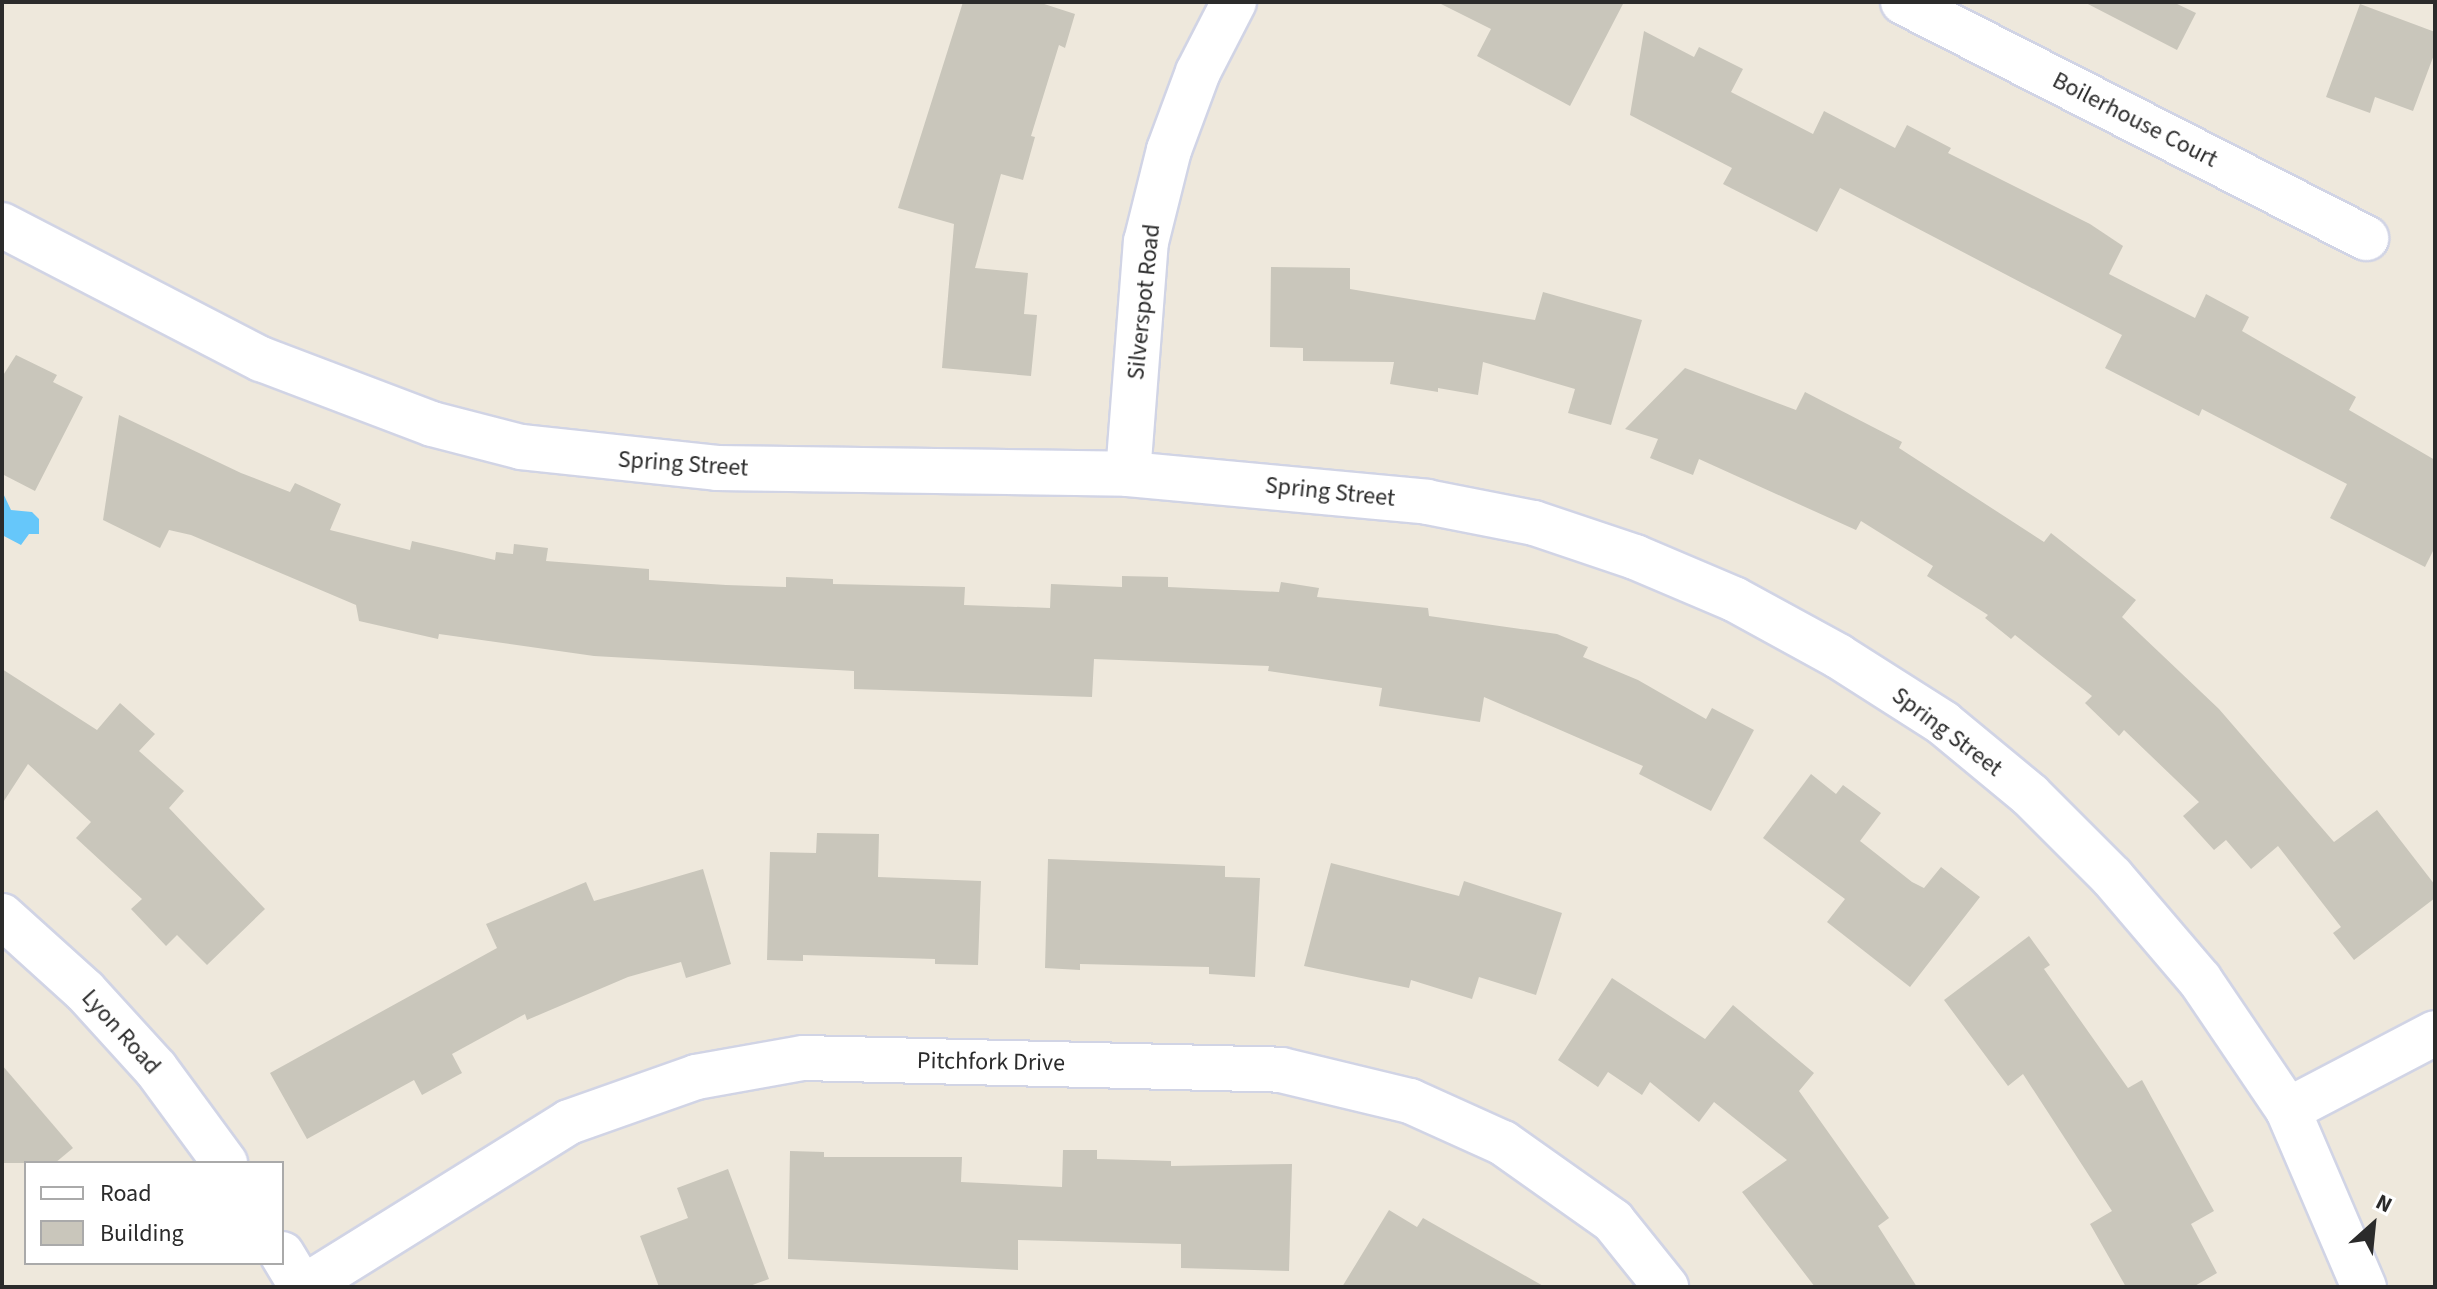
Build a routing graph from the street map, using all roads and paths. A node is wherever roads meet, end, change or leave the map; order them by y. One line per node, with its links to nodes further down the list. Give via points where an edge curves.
1 (1234, 2): 5 (street, Silverspot Road, via 1198,72 1169,150 1146,242)
2 (1927, 7): 4 (street, Boilerhouse Court)
3 (2, 225): 5 (street, Spring Street, via 261,359 432,424 521,447 717,468)
4 (2366, 238)
5 (1128, 474): 8 (street, Spring Street, via 1427,502 1534,523 1720,593 1825,649 1943,723 2030,795 2112,877 2200,980)
6 (2, 916): 9 (street, Lyon Road, via 85,991 156,1069)
7 (2435, 1033): 8 (street)
8 (2288, 1110): 13 (street, Spring Street)
9 (224, 1161)
10 (284, 1257): 11 (street)
11 (303, 1287): 12 (street, Pitchfork Drive, via 569,1122 696,1077 803,1058 1281,1070 1410,1101 1503,1143 1613,1221)
12 (1666, 1287)
13 (2364, 1287)

